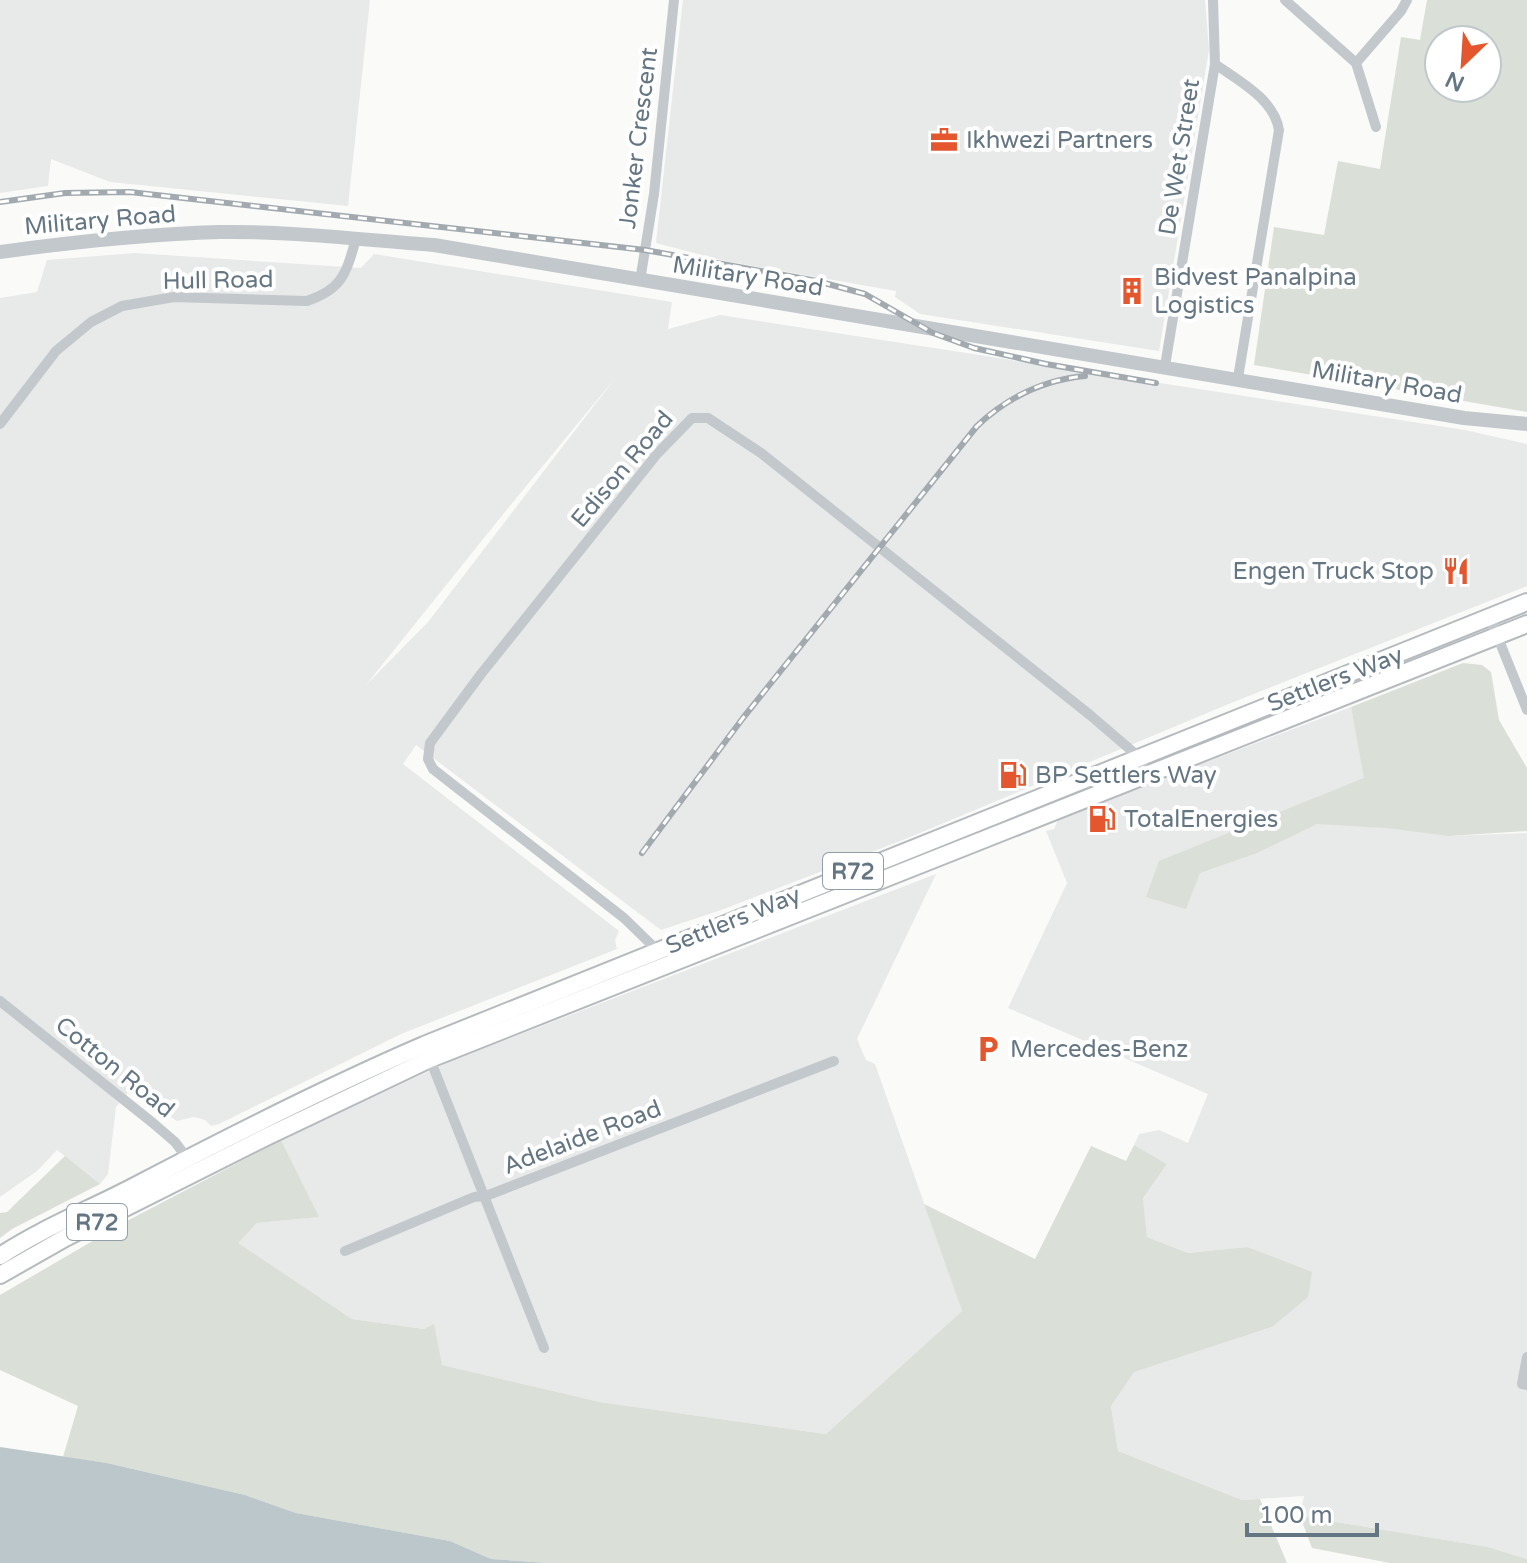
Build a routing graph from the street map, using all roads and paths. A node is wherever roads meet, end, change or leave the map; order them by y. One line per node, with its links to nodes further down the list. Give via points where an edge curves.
1 (674, 0): 10 (street, Jonker Crescent)
2 (1213, 0): 6 (street, De Wet Street)
3 (1285, 0): 5 (street)
4 (1407, 0): 5 (street)
5 (1356, 63): 7 (street)
6 (1215, 64): 11 (street, De Wet Street); 12 (street, via 1269,108 1279,130)
7 (1376, 127)
8 (356, 239): 9 (street, Military Road, via 220,232); 10 (street, Military Road, via 434,245); 14 (street, Hull Road, via 338,284 307,301 174,297 122,306 91,322 56,351)
9 (0, 252)
10 (640, 281): 11 (street, Military Road)
11 (1165, 366): 12 (street, Military Road)
12 (1238, 378): 13 (street, Military Road)
13 (1484, 420): 15 (street, Military Road); 16 (street, Military Road)
14 (0, 424)
15 (1527, 424)
16 (1527, 434)
17 (1527, 602): 18 (main road, Settlers Way / R72)
18 (1490, 618): 20 (street); 22 (main road, Settlers Way / R72)
19 (1527, 624): 20 (main road, Settlers Way / R72)
20 (1497, 636): 21 (street); 23 (main road, Settlers Way / R72)
21 (1527, 710)
22 (1139, 757): 23 (street, Edison Road); 24 (main road, Settlers Way / R72); 24 (street, Edison Road, via 761,453 708,418 692,418 657,454 481,674 430,743 427,755 433,769)
23 (1147, 775): 25 (main road, Settlers Way / R72)
24 (658, 950): 25 (street, Edison Road); 27 (main road, Settlers Way / R72)
25 (668, 966): 27 (main road, Settlers Way / R72)
26 (0, 1001): 29 (street, Cotton Road, via 153,1123)
27 (427, 1052): 29 (main road, Settlers Way / R72); 30 (street)
28 (834, 1061): 30 (street, Adelaide Road)
29 (192, 1165): 32 (main road, Settlers Way / R72); 33 (main road, Settlers Way / R72)
30 (486, 1196): 31 (street, Adelaide Road); 34 (street)
31 (345, 1251)
32 (0, 1256)
33 (0, 1275)
34 (544, 1348)
35 (1527, 1357): 36 (street)
36 (1525, 1384)

